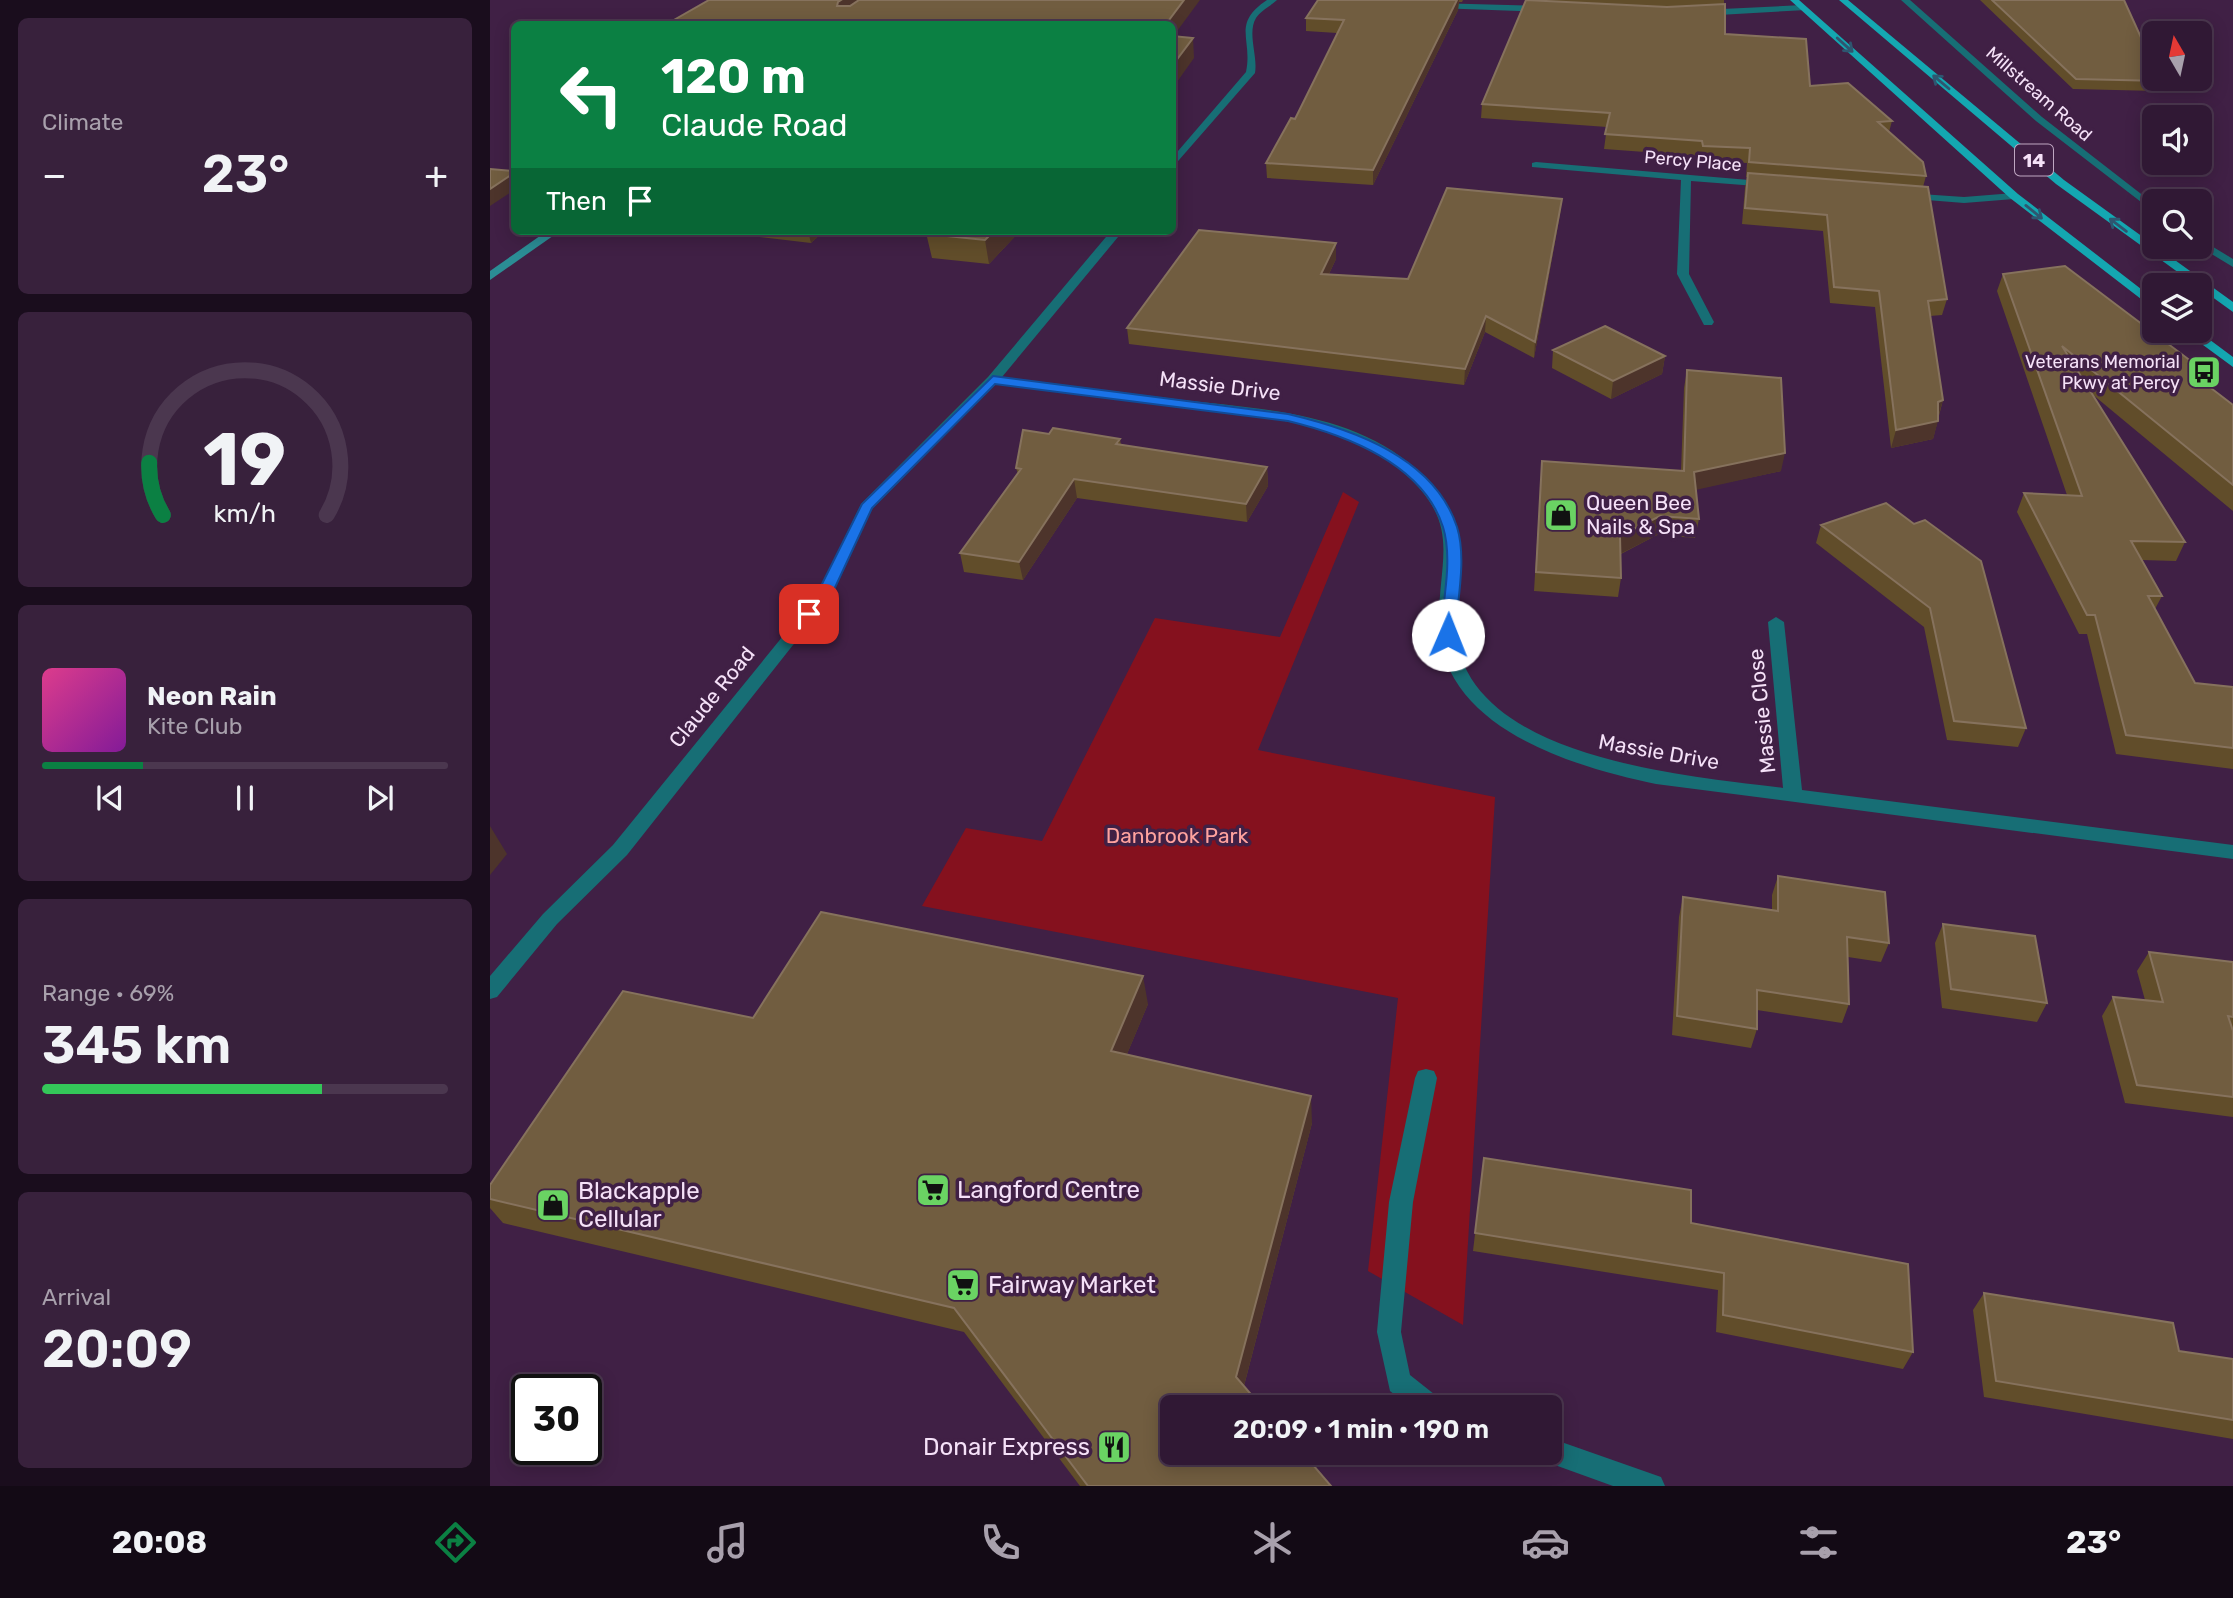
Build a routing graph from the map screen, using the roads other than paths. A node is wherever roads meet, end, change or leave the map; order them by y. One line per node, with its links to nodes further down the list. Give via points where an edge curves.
1 (1273, 0): 8 (street, via 1248,26 1250,73)
2 (1843, 0): 21 (main road, 14, one-way to 2, via 2060,182)
3 (1905, 0): 14 (street, Millstream Road, via 2039,119)
4 (1420, 4): 6 (street)
5 (1798, 4): 7 (street); 13 (main road, 14, one-way to 13)
6 (1549, 9)
7 (1688, 14)
8 (1176, 160)
9 (1536, 165): 10 (street, Percy Place)
10 (1686, 178): 11 (street, Percy Place); 22 (street, via 1683,274)
11 (1783, 186)
12 (1895, 195): 13 (street, via 1964,200)
13 (2014, 197): 20 (main road, 14, one-way to 20)
14 (2142, 200)
15 (548, 235): 19 (street)
16 (1114, 235): 25 (street, Claude Road)
17 (2212, 250): 18 (street)
18 (2233, 264)
19 (490, 276)
20 (2142, 295)
21 (2233, 308)
22 (1708, 322)
23 (2206, 343): 24 (main road)
24 (2233, 363)
25 (993, 380): 27 (street, Massie Drive, via 1288,418 1323,426 1376,448 1420,481 1450,528 1453,555 1447,610 1456,664 1474,692 1505,720 1539,742 1585,762); 29 (street, Claude Road, via 866,507 825,594 620,850 550,919)
26 (1776, 622): 27 (street, Massie Close)
27 (1793, 795): 28 (street, Massie Drive)
28 (2233, 852)
29 (490, 991)
30 (1426, 1078): 31 (street, via 1401,1202 1389,1332 1399,1382)
31 (1415, 1395)
32 (1562, 1455): 33 (street)
33 (1652, 1486)

